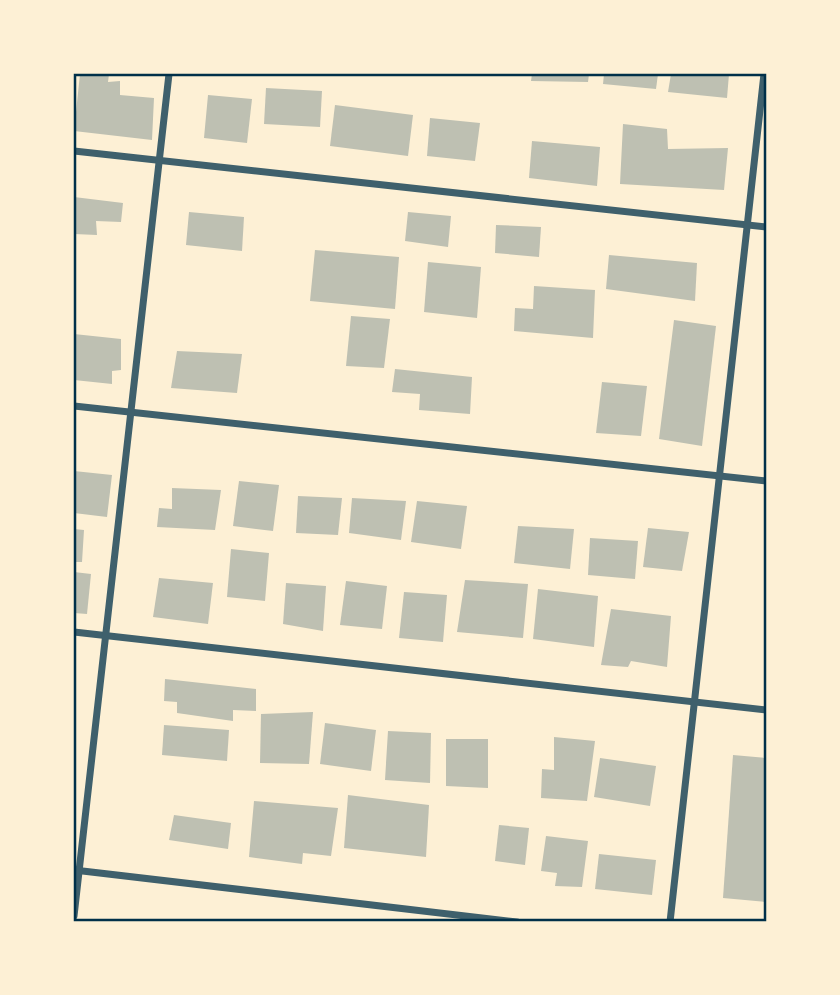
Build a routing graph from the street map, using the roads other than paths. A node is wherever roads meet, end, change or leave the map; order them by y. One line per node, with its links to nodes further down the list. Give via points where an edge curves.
1 (169, 74): 4 (street)
2 (764, 74): 5 (street)
3 (74, 151): 4 (street)
4 (159, 162): 5 (street); 8 (street)
5 (748, 225): 6 (street); 9 (street)
6 (766, 227)
7 (74, 406): 8 (street)
8 (131, 413): 9 (street); 12 (street)
9 (720, 476): 10 (street); 13 (street)
10 (766, 481)
11 (74, 632): 12 (street)
12 (106, 635): 13 (street); 15 (street)
13 (695, 701): 14 (street); 18 (street)
14 (766, 710)
15 (76, 870): 16 (street); 17 (street)
16 (74, 916)
17 (517, 922)
18 (670, 922)

